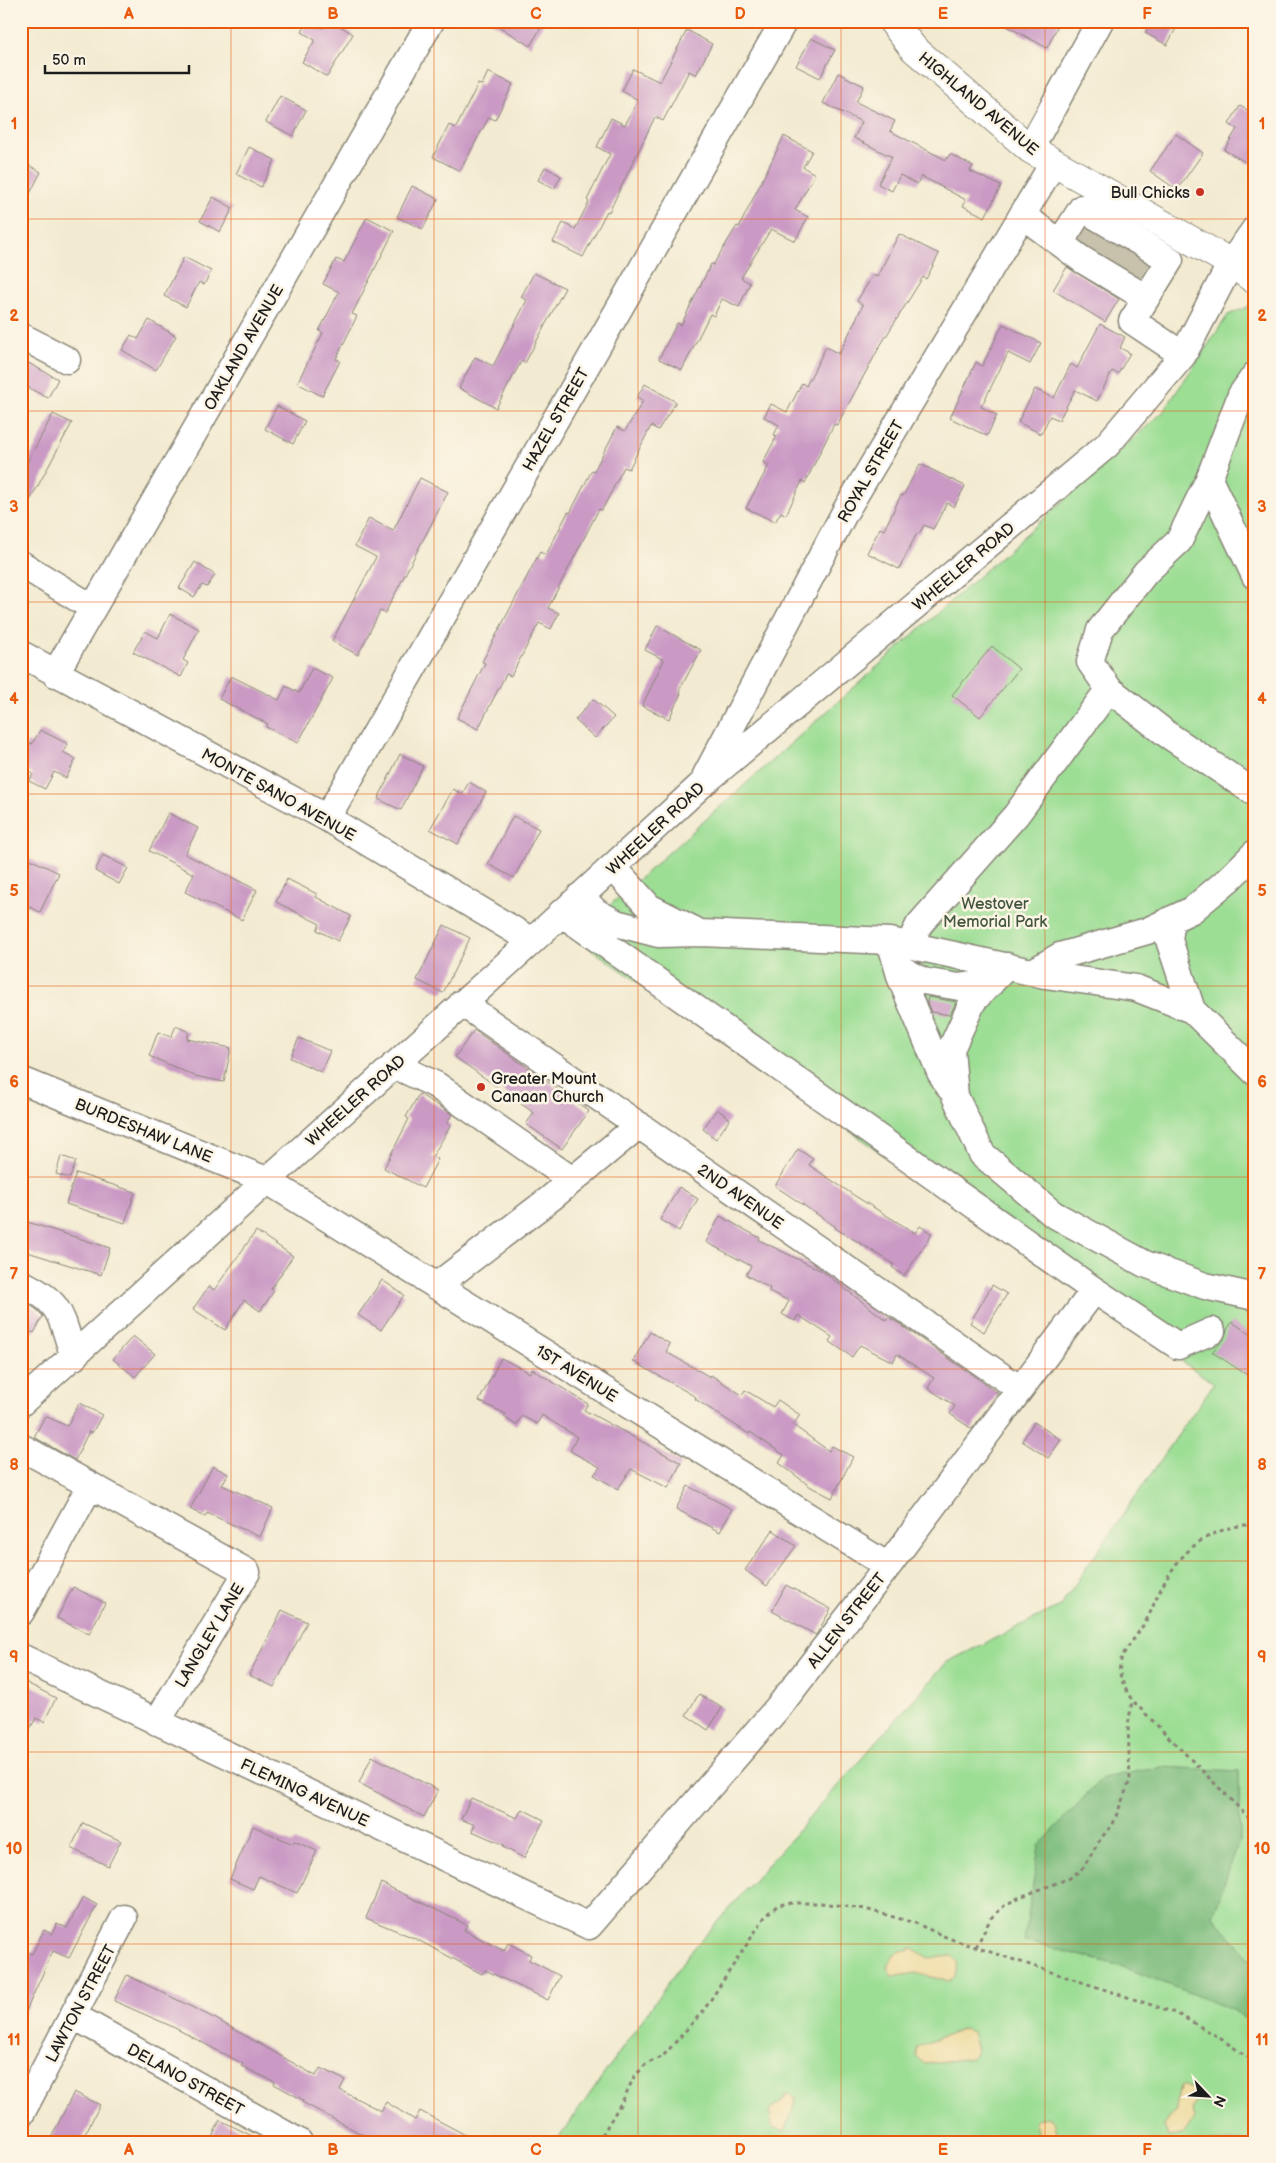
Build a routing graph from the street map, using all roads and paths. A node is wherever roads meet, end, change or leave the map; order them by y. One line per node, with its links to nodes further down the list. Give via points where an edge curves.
1 (431, 21): 21 (street, OAKLAND AVENUE)
2 (784, 21): 27 (street, HAZEL STREET)
3 (892, 21): 5 (main road, HIGHLAND AVENUE, via 913,48)
4 (1100, 21): 5 (street)
5 (1030, 149): 6 (main road, HIGHLAND AVENUE)
6 (1054, 162): 7 (street, ROYAL STREET); 10 (main road, HIGHLAND AVENUE)
7 (1022, 215): 9 (street); 25 (street, ROYAL STREET, via 846,510)
8 (1255, 230): 11 (street, WHEELER ROAD)
9 (1060, 243): 10 (street); 10 (street, via 1082,208)
10 (1111, 245): 11 (main road, HIGHLAND AVENUE); 13 (street); 13 (street, via 1170,260)
11 (1231, 263): 12 (main road, HIGHLAND AVENUE); 15 (street, WHEELER ROAD)
12 (1255, 280)
13 (1146, 298): 15 (street, via 1132,321)
14 (21, 336): 16 (street)
15 (1182, 355): 25 (street, WHEELER ROAD, via 1107,445)
16 (66, 360)
17 (1255, 375): 18 (street, via 1241,395)
18 (1209, 479): 20 (street); 24 (street, via 1179,541 1146,572 1100,630 1090,662)
19 (21, 564): 21 (street)
20 (1255, 576)
21 (93, 608): 23 (street, OAKLAND AVENUE)
22 (25, 664): 23 (street, MONTE SANO AVENUE)
23 (55, 674): 27 (street, MONTE SANO AVENUE)
24 (1109, 689): 26 (street, via 1168,735); 34 (street, via 1016,814)
25 (700, 786): 29 (street, WHEELER ROAD)
26 (1255, 793)
27 (327, 818): 33 (street, MONTE SANO AVENUE)
28 (1255, 853): 31 (street, via 1192,910)
29 (614, 867): 30 (street, WHEELER ROAD); 32 (street, via 649,907)
30 (570, 905): 32 (street, via 658,934); 33 (street, WHEELER ROAD); 50 (street, via 1091,1288 1178,1346)
31 (1172, 919): 35 (street, via 1147,931 1060,956); 38 (street, via 1169,940)
32 (701, 933): 34 (street)
33 (532, 941): 37 (street, WHEELER ROAD)
34 (899, 951): 36 (street); 42 (street, via 940,1072)
35 (1033, 972): 36 (street); 38 (street, via 1136,988)
36 (999, 975): 42 (street, via 973,1001 951,1048)
37 (462, 1003): 39 (street, WHEELER ROAD); 43 (street, 2ND AVENUE)
38 (1192, 1010): 40 (street)
39 (394, 1065): 44 (street, WHEELER ROAD); 45 (street, via 436,1085)
40 (1255, 1072)
41 (21, 1080): 44 (street, BURDESHAW LANE)
42 (955, 1096): 48 (street, via 982,1154 1053,1214 1146,1264 1205,1286)
43 (638, 1125): 45 (street); 52 (street, 2ND AVENUE)
44 (266, 1180): 47 (street, 1ST AVENUE); 51 (street, WHEELER ROAD)
45 (572, 1180): 47 (street)
46 (21, 1283): 51 (street, via 53,1302)
47 (436, 1286): 57 (street, 1ST AVENUE)
48 (1255, 1297)
49 (1087, 1300): 52 (street, ALLEN STREET)
50 (1212, 1331)
51 (74, 1356): 53 (street, WHEELER ROAD)
52 (1020, 1389): 57 (street, ALLEN STREET)
53 (21, 1403)
54 (21, 1447): 55 (street)
55 (90, 1486): 58 (street); 61 (street, LANGLEY LANE, via 247,1572)
56 (1255, 1524): 60 (path, via 1209,1536 1180,1558 1160,1590 1148,1618 1120,1661 1123,1686)
57 (888, 1566): 64 (street, ALLEN STREET, via 781,1704)
58 (21, 1612)
59 (21, 1657): 61 (street, FLEMING AVENUE)
60 (1132, 1700): 62 (path); 65 (path, via 1128,1726 1130,1780 1113,1824 1083,1868 1070,1878 1005,1905 991,1918)
61 (156, 1722): 64 (street, FLEMING AVENUE)
62 (1255, 1824)
63 (124, 1918): 66 (street, LAWTON STREET)
64 (589, 1926)
65 (976, 1947): 67 (path, via 1176,2013); 70 (path, via 915,1923 865,1909 821,1903 778,1905 766,1916 704,2010 663,2056 646,2064 634,2077)
66 (74, 2016): 68 (street, LAWTON STREET); 69 (street, DELANO STREET)
67 (1255, 2062)
68 (21, 2114)
69 (297, 2141)
70 (598, 2142)

